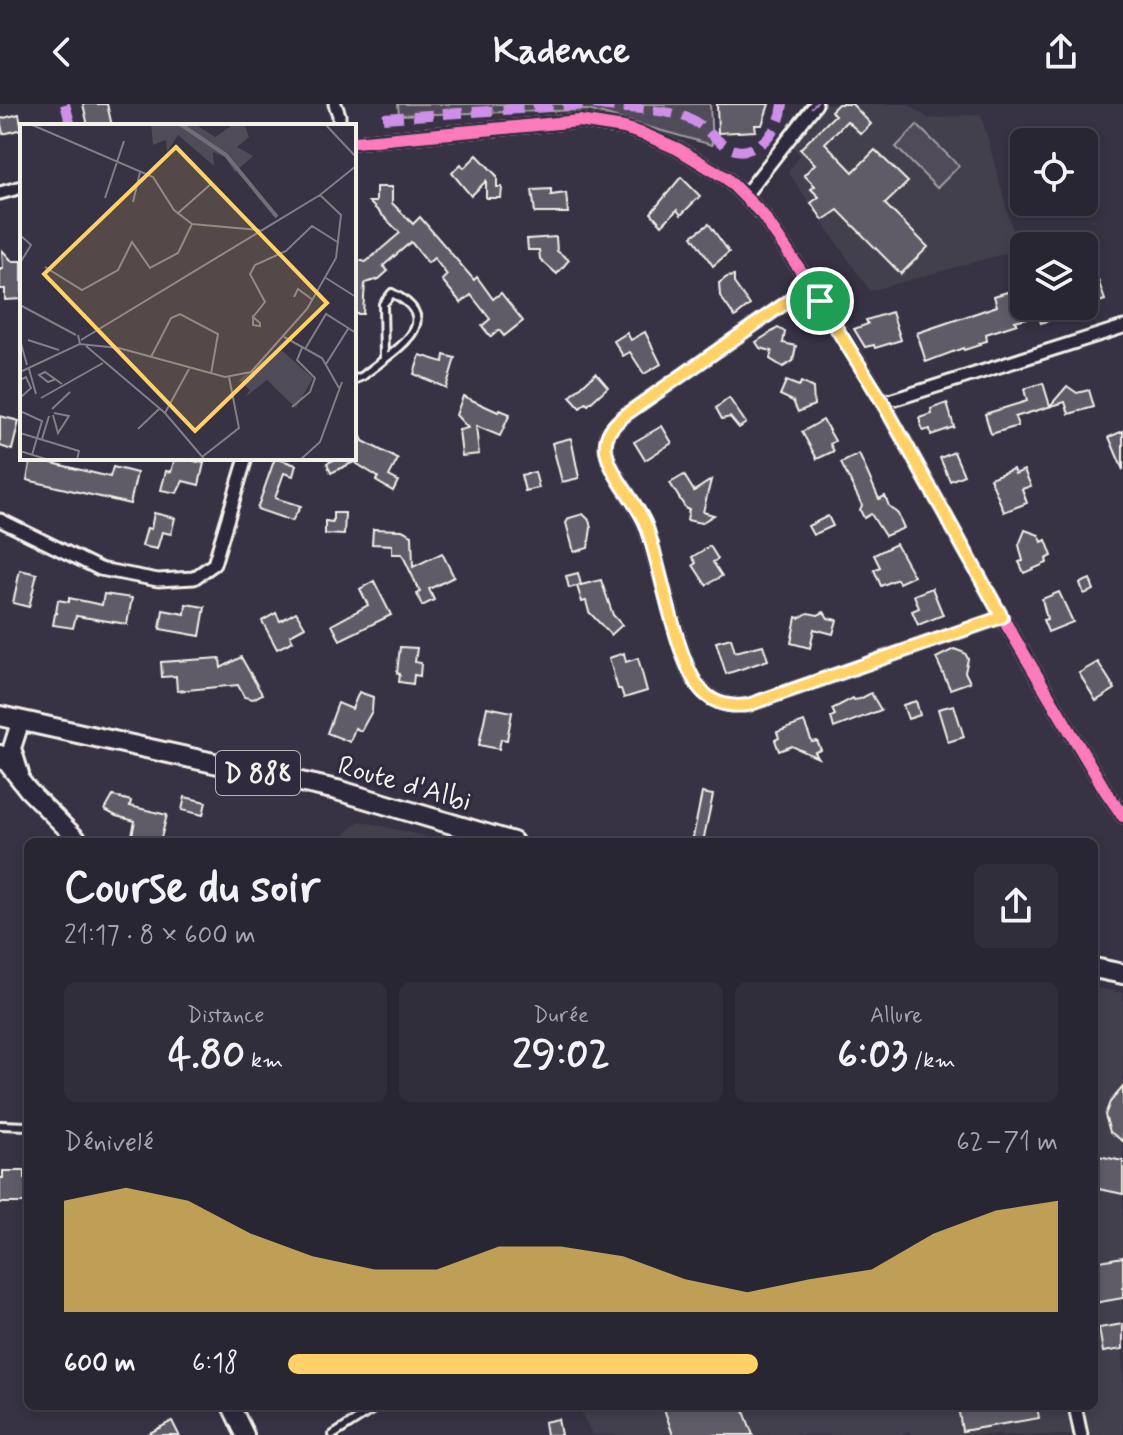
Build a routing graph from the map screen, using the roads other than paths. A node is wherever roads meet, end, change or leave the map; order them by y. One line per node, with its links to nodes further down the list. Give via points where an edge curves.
1 (335, 104): 3 (street)
2 (816, 104): 7 (street)
3 (339, 124)
4 (356, 142): 7 (street, via 554,122 602,124 678,149)
5 (20, 188): 6 (street)
6 (0, 193)
7 (745, 195): 8 (street)
8 (810, 286): 12 (street); 15 (street, via 625,415 607,434 609,462 645,524 688,670 704,694 731,707 748,705)
9 (1123, 327): 12 (street)
10 (384, 358): 10 (lane, via 419,323 408,301 392,293 383,304); 11 (lane)
11 (356, 379)
12 (883, 403): 15 (street)
13 (245, 460): 14 (street, via 214,564 194,578 158,580 100,569)
14 (0, 520)
15 (1002, 617): 20 (street)
16 (0, 716): 17 (main road, Route d'Albi / D 888)
17 (21, 720): 19 (street, via 12,748); 22 (main road, Route d'Albi / D 888, via 337,790)
18 (0, 754): 19 (street)
19 (28, 790): 21 (street)
20 (1123, 816)
21 (76, 838)
22 (499, 838)
23 (1098, 969): 24 (main road)
24 (1123, 974)
25 (0, 1125): 26 (lane)
26 (24, 1126)
27 (233, 1410): 30 (street)
28 (372, 1410): 31 (lane)
29 (1076, 1410): 32 (street)
30 (245, 1435)
31 (333, 1435)
32 (1081, 1435)

